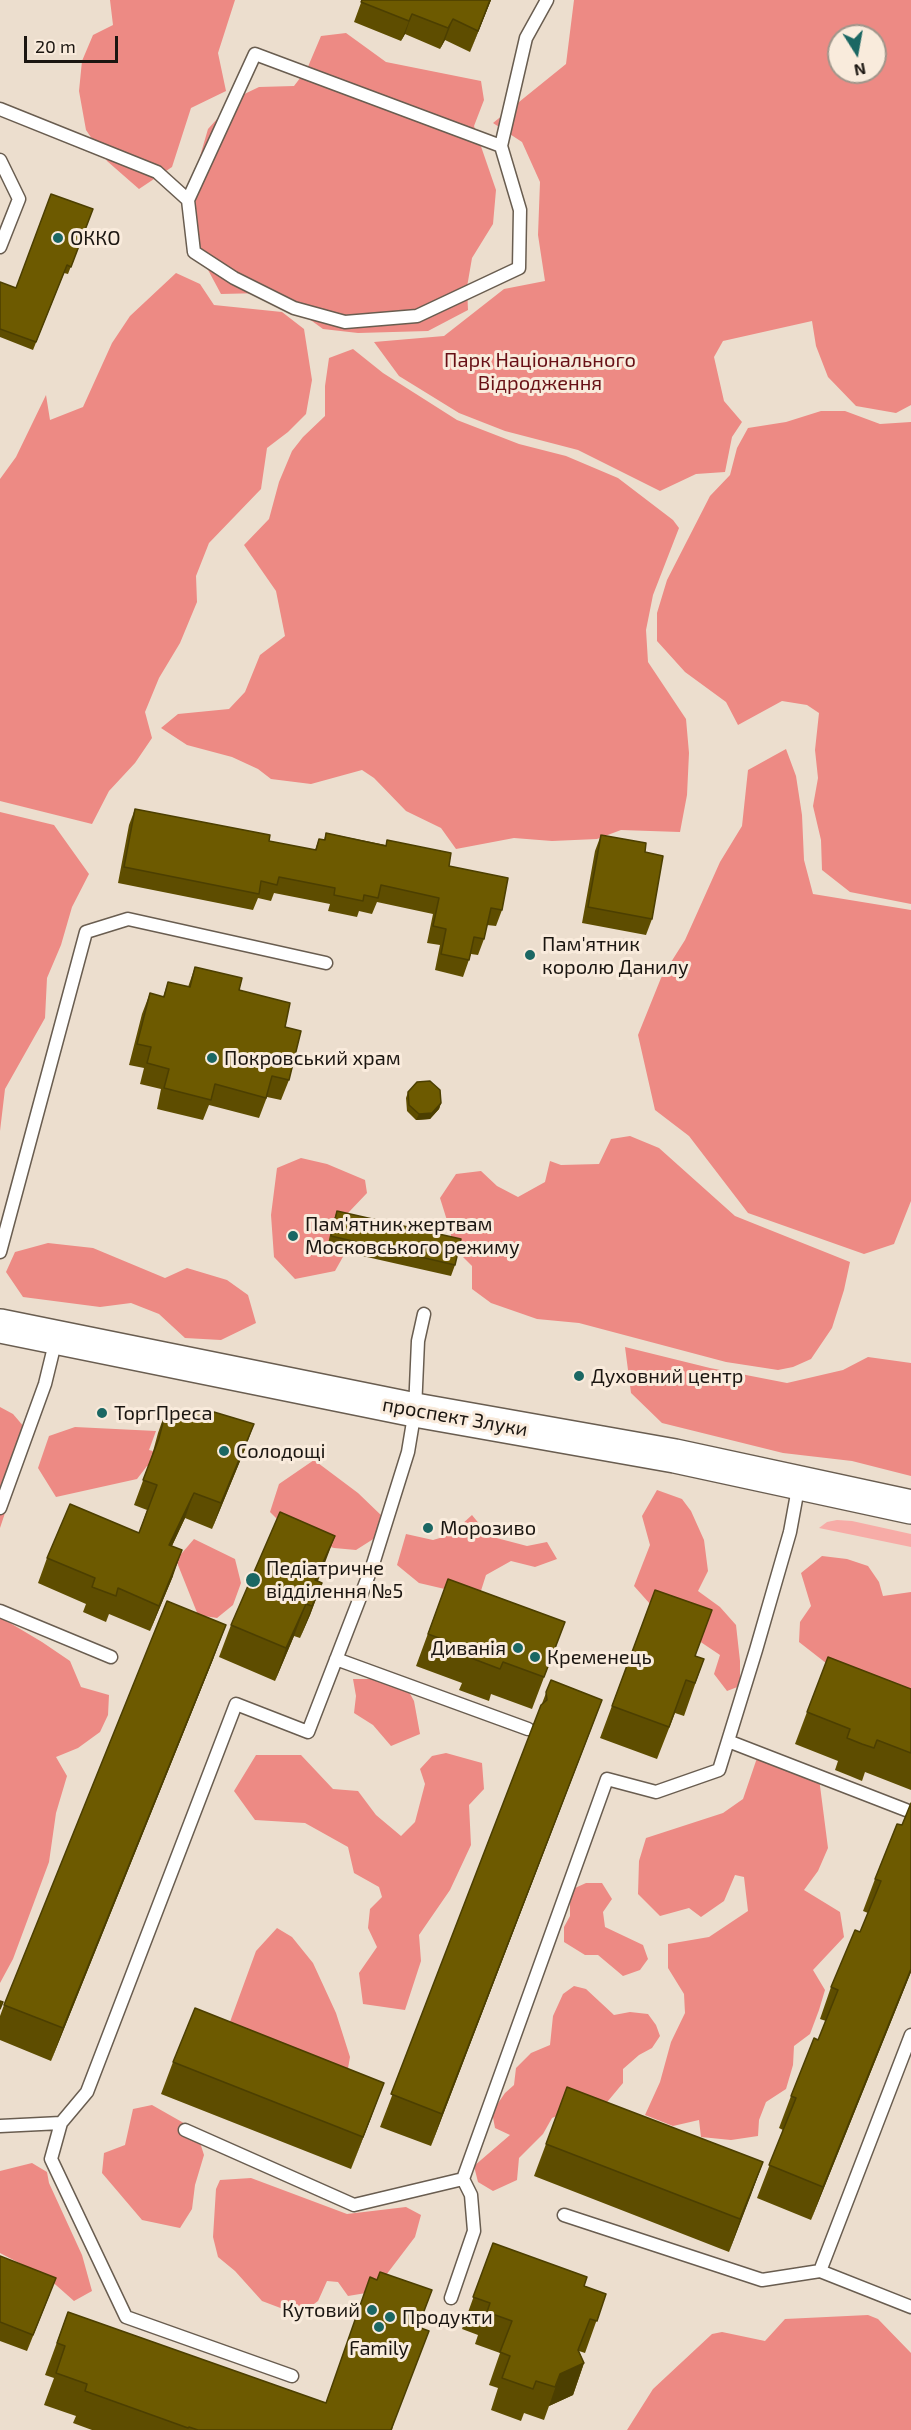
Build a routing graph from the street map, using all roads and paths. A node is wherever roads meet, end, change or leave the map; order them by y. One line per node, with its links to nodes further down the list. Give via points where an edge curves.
1 (548, 0): 3 (lane, via 526,38)
2 (0, 109): 5 (lane, via 157,172)
3 (501, 146): 5 (lane, via 255,54); 5 (lane, via 520,210 519,268 417,316 345,322 294,308 234,278 194,252)
4 (0, 160): 6 (lane, via 19,199)
5 (188, 200)
6 (0, 247)
7 (326, 963): 8 (lane, via 128,919 86,932)
8 (0, 1252)
9 (424, 1314): 12 (lane, via 418,1341)
10 (0, 1326): 11 (main road, проспект Злуки)
11 (56, 1339): 12 (main road, проспект Злуки); 15 (lane, via 45,1384)
12 (416, 1410): 13 (main road, проспект Злуки); 18 (lane, via 386,1525)
13 (799, 1482): 14 (main road, проспект Злуки); 20 (lane, via 790,1532)
14 (911, 1507)
15 (0, 1508)
16 (0, 1611): 17 (lane)
17 (111, 1657)
18 (336, 1659): 19 (lane); 23 (lane, via 308,1732 236,1704 87,2092)
19 (528, 1729)
20 (728, 1741): 21 (lane); 26 (lane, via 718,1770 656,1792 607,1779)
21 (906, 1810)
22 (911, 2035): 28 (lane)
23 (61, 2123): 24 (lane); 31 (lane, via 51,2159 126,2317)
24 (0, 2126)
25 (185, 2130): 26 (lane, via 354,2205)
26 (463, 2179): 29 (lane, via 471,2195 474,2231)
27 (564, 2215): 28 (lane, via 762,2280)
28 (820, 2271): 30 (lane)
29 (451, 2298)
30 (911, 2307)
31 (292, 2376)

